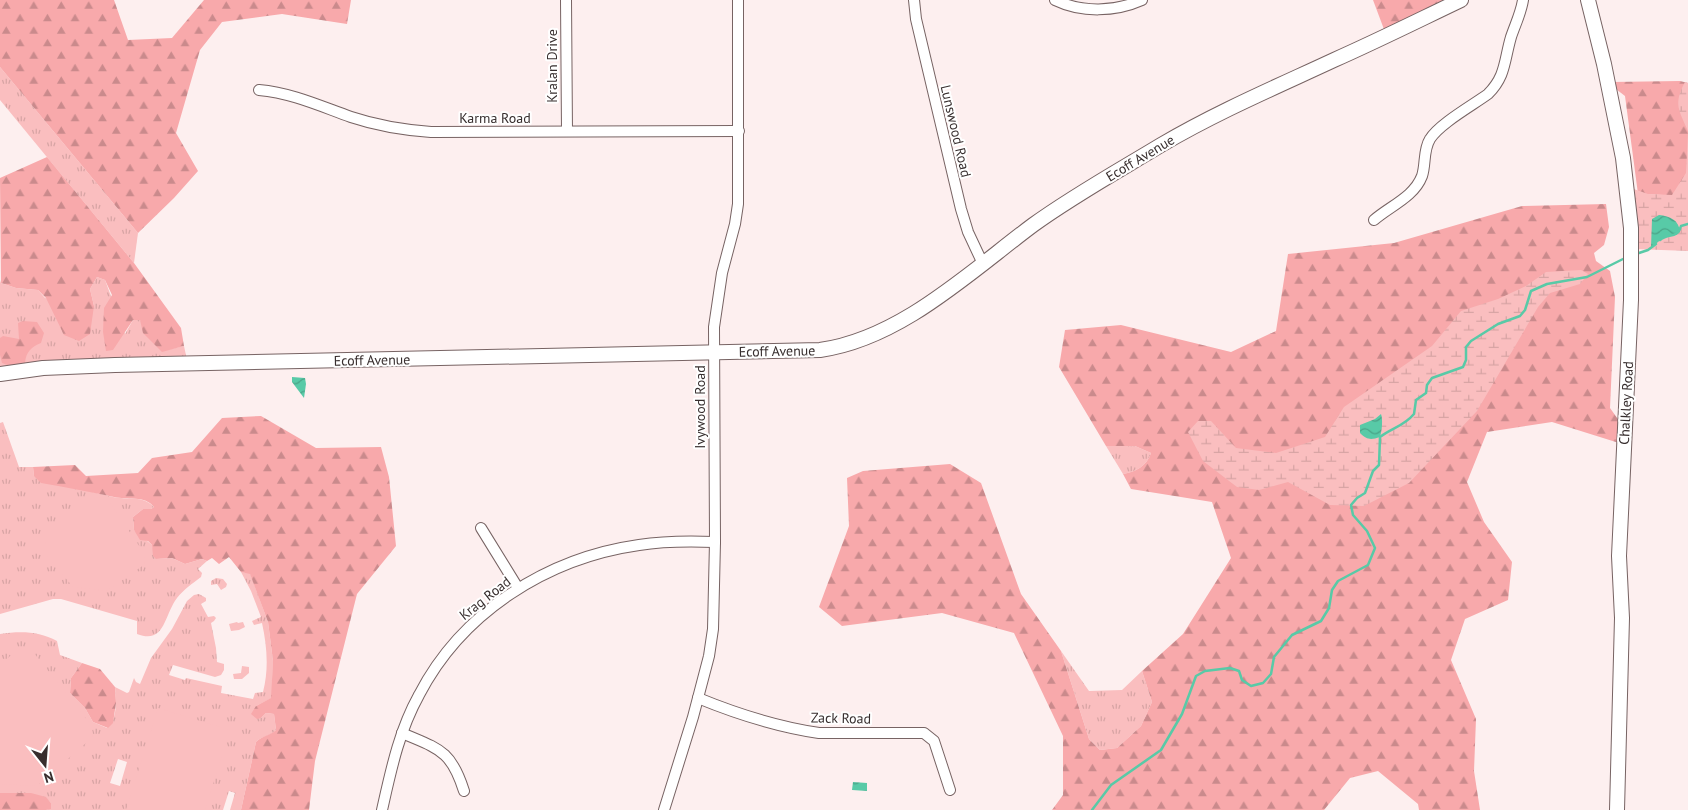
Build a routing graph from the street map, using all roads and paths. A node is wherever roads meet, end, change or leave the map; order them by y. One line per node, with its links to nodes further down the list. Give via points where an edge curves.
1 (566, 0): 10 (street, Kralan Drive)
2 (738, 0): 11 (street, Ivywood Road)
3 (914, 0): 13 (street, Lunswood Road, via 961,209)
4 (1055, 0): 5 (street, via 1073,7 1103,10)
5 (1142, 0)
6 (1461, 0): 13 (street, Ecoff Avenue, via 1192,127 1063,205)
7 (1523, 0): 12 (street, via 1505,68 1496,87 1436,132 1426,148 1417,186)
8 (1588, 0): 25 (street, Chalkley Road, via 1623,158 1631,228 1631,300 1619,556 1622,618)
9 (259, 90): 10 (street, Karma Road, via 292,95 370,123 412,131)
10 (567, 131): 11 (street, Karma Road)
11 (739, 131): 14 (street, Ivywood Road, via 738,204 717,300)
12 (1374, 220)
13 (983, 264): 14 (street, Ecoff Avenue, via 906,317 852,344 820,350)
14 (713, 353): 15 (street, Ecoff Avenue, via 122,365 43,368); 17 (street, Ivywood Road)
15 (0, 374)
16 (480, 528): 18 (street)
17 (715, 542): 18 (street, Krag Road, via 661,542 613,550 562,566); 19 (street, Ivywood Road, via 713,629)
18 (518, 588): 20 (street, Krag Road, via 475,621 444,654 418,696)
19 (698, 698): 21 (street, Zack Road, via 758,719 812,732 924,733 934,741); 24 (street, Ivywood Road)
20 (402, 733): 22 (street, via 431,745 448,758 458,773); 23 (street, Krag Road)
21 (950, 790)
22 (464, 792)
23 (382, 810)
24 (664, 810)
25 (1618, 810)

